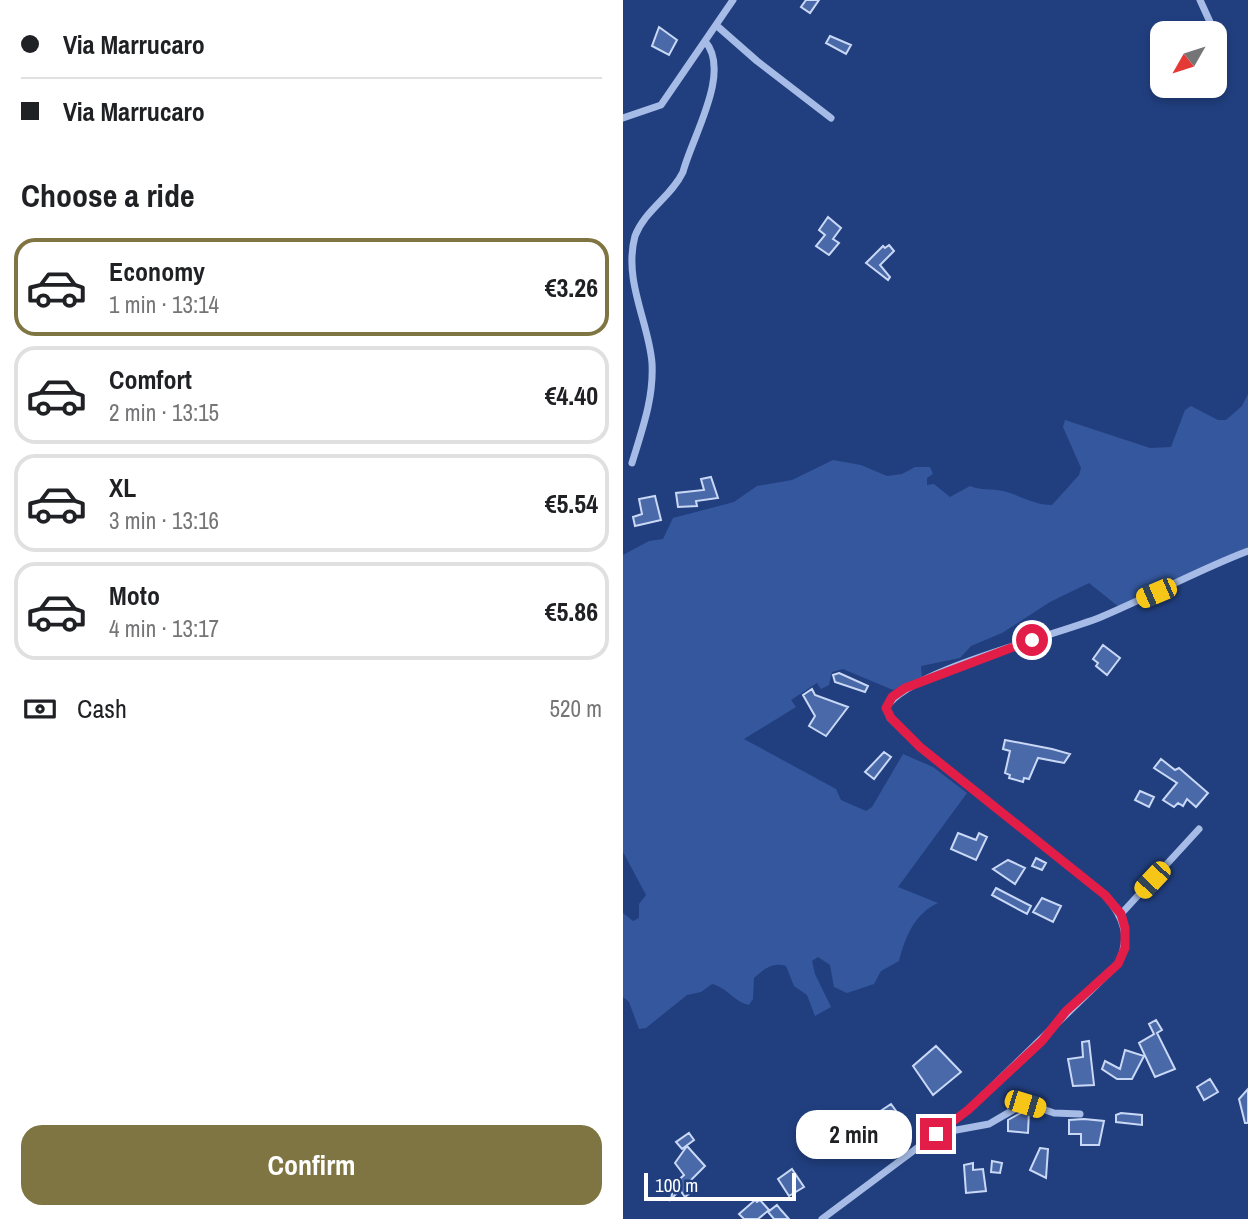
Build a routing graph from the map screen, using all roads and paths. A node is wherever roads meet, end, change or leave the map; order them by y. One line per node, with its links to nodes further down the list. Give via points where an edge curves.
1 (733, 0): 4 (street)
2 (1200, 0): 3 (street)
3 (1210, 21)
4 (716, 25): 5 (street); 7 (street)
5 (705, 41): 6 (street, via 661,105); 8 (street, via 716,63 712,88 683,172 634,238 634,301 652,360 652,385)
6 (623, 118)
7 (831, 118)
8 (632, 463)
9 (1248, 551): 11 (street, via 1097,618 905,688 886,708 920,747 1105,895)
10 (1199, 829): 11 (street)
11 (1121, 914): 13 (street, via 1125,948 1118,964 968,1110)
12 (1080, 1114): 13 (street, via 1025,1104 989,1124)
13 (936, 1134): 14 (street)
14 (822, 1219)

